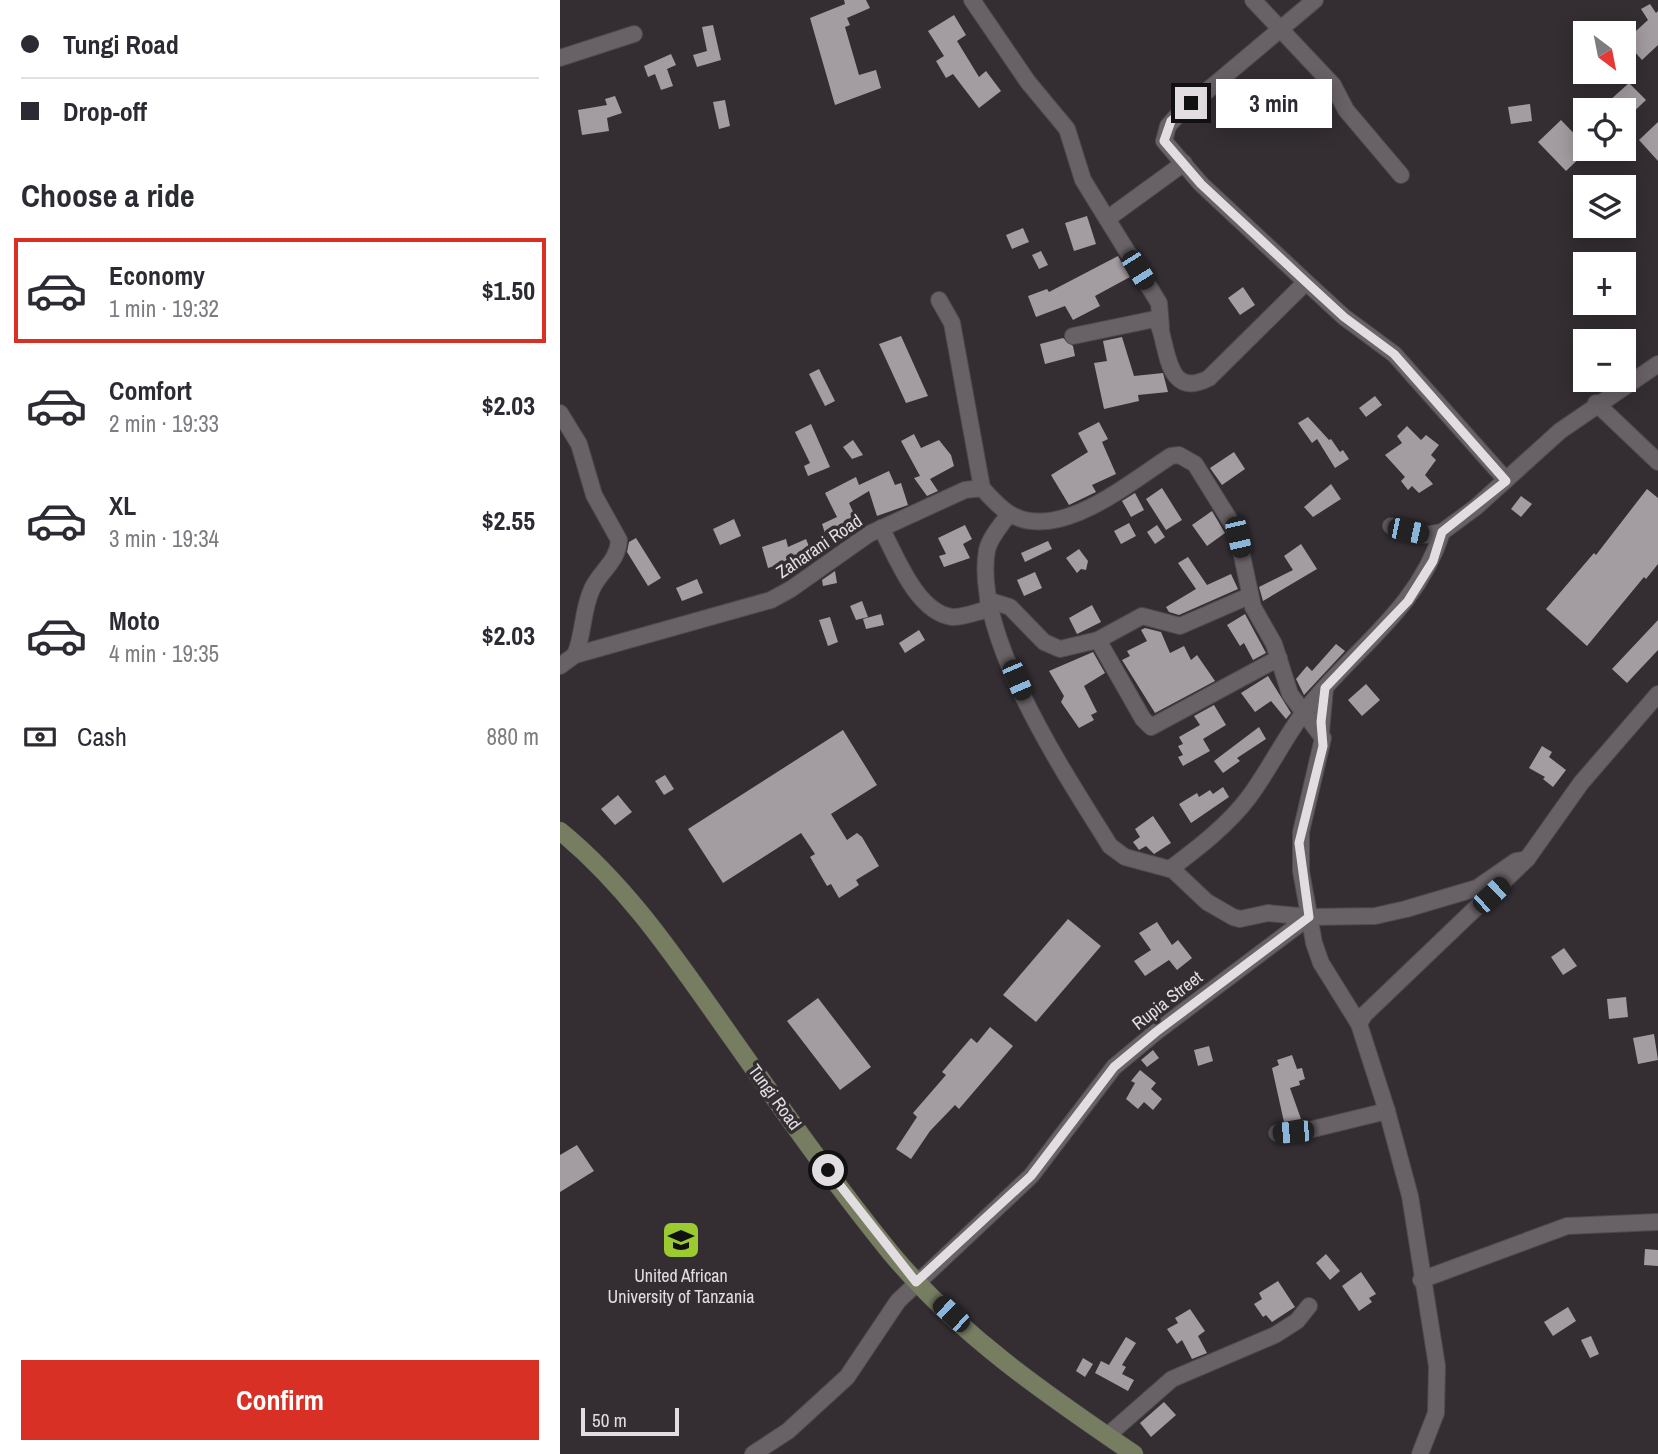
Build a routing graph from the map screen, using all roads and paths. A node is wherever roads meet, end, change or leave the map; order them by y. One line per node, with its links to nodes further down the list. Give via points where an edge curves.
1 (972, 0): 9 (street, via 1028,82 1063,122 1083,180)
2 (1253, 0): 4 (street)
3 (1315, 0): 4 (street)
4 (1280, 27): 7 (street, via 1171,121 1164,141); 8 (street, via 1333,85 1346,110)
5 (635, 34): 6 (street)
6 (560, 58)
7 (1184, 163): 9 (street); 10 (street)
8 (1401, 175)
9 (1107, 219): 12 (street, via 1159,303)
10 (1306, 282): 12 (street, via 1204,380 1191,382 1175,374 1166,359); 18 (street, via 1394,354)
11 (939, 300): 19 (street, via 951,323)
12 (1161, 327): 13 (street, via 1152,319)
13 (1073, 336)
14 (1658, 364): 15 (street)
15 (1597, 403): 17 (street); 18 (street)
16 (560, 413): 27 (street, via 579,444 594,495 619,540 616,555 590,593)
17 (1656, 456)
18 (1506, 481): 23 (street)
19 (982, 488): 20 (street); 22 (street, Zaharani Road, via 965,490)
20 (1009, 513): 24 (street, via 1030,521 1074,516 1171,456 1188,458 1231,522 1240,544); 25 (street, via 988,548)
21 (1391, 526): 23 (street, via 1425,535)
22 (881, 528): 25 (street, via 914,587 934,608 955,617); 27 (street, Zaharani Road, via 771,600)
23 (1442, 532): 30 (street, via 1433,561 1408,601)
24 (1249, 596): 26 (street, via 1180,626 1142,616); 28 (street)
25 (989, 604): 26 (street, via 1010,607 1052,648); 36 (street, via 998,636 1043,739 1110,846 1125,858)
26 (1098, 640): 28 (street, via 1151,727)
27 (575, 655): 29 (street, Zaharani Road)
28 (1279, 658): 32 (street, via 1286,687)
29 (560, 666)
30 (1325, 688): 32 (street); 33 (street)
31 (1658, 694): 35 (street, via 1581,783)
32 (1304, 713): 33 (street); 36 (street, via 1244,804)
33 (1321, 732): 37 (street, via 1323,746 1299,843)
34 (560, 831): 43 (main road, Tungi Road, via 584,850 654,928 858,1210)
35 (1527, 859): 37 (street, via 1516,861 1477,888 1375,916); 38 (street)
36 (1170, 869): 37 (street, via 1207,902 1233,917 1268,913)
37 (1309, 917): 38 (street, via 1321,963); 43 (street, Rupia Street, via 1114,1067 1031,1176)
38 (1359, 1024): 39 (street)
39 (1387, 1111): 40 (street); 42 (street, via 1410,1196)
40 (1276, 1133)
41 (1657, 1222): 42 (street, via 1567,1226)
42 (1421, 1280): 48 (street, via 1439,1390 1436,1413)
43 (916, 1282): 45 (main road, Tungi Road, via 1031,1384); 46 (street, Rupia Street, via 846,1377)
44 (1309, 1306): 45 (street, via 1297,1321 1275,1335 1172,1379)
45 (1107, 1436): 47 (main road, Tungi Road)
46 (765, 1451)
47 (1134, 1454)
48 (1420, 1454)

